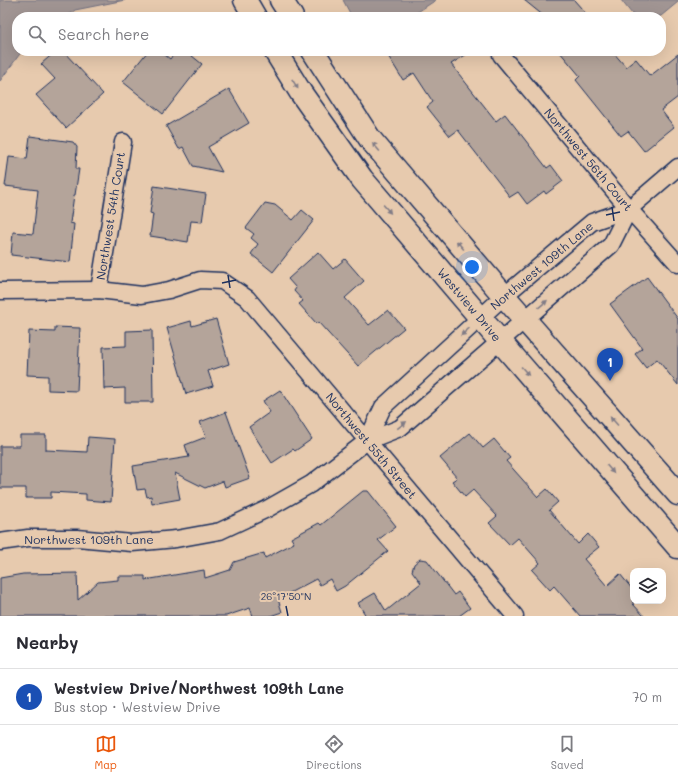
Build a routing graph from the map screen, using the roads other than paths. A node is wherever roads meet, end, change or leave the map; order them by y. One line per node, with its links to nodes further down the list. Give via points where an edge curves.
1 (245, 0): 3 (street)
2 (281, 0): 4 (street)
3 (251, 12)
4 (289, 12)
5 (278, 56): 15 (street, Westview Drive, one-way to 15, via 362,179)
6 (316, 56): 14 (street, one-way to 6, via 370,139)
7 (502, 56): 10 (street, Northwest 56th Court)
8 (123, 142): 12 (street, Northwest 54th Court)
9 (678, 167): 10 (street, Northwest 109th Lane)
10 (629, 209): 11 (street, Northwest 56th Court); 14 (street, Northwest 109th Lane, via 592,222); 16 (street, Northwest 109th Lane, one-way to 10, via 611,245)
11 (678, 264)
12 (99, 290): 13 (street); 18 (street, Northwest 55th Street, via 142,295 200,280 222,281 247,298)
13 (0, 291)
14 (504, 296): 15 (street, Northwest 109th Lane); 16 (street)
15 (481, 318): 17 (street, Westview Drive); 18 (street, Northwest 109th Lane, one-way to 18, via 383,407)
16 (525, 320): 17 (street, Northwest 109th Lane); 19 (street, one-way to 16)
17 (500, 341): 18 (street, Northwest 109th Lane, one-way to 17, via 400,428); 21 (street, Westview Drive, one-way to 21)
18 (367, 441): 20 (street, Northwest 109th Lane, via 311,484 267,509 220,531 132,543 77,538 28,538); 22 (street, Northwest 55th Street)
19 (678, 494)
20 (0, 542)
21 (678, 547)
22 (515, 616)

